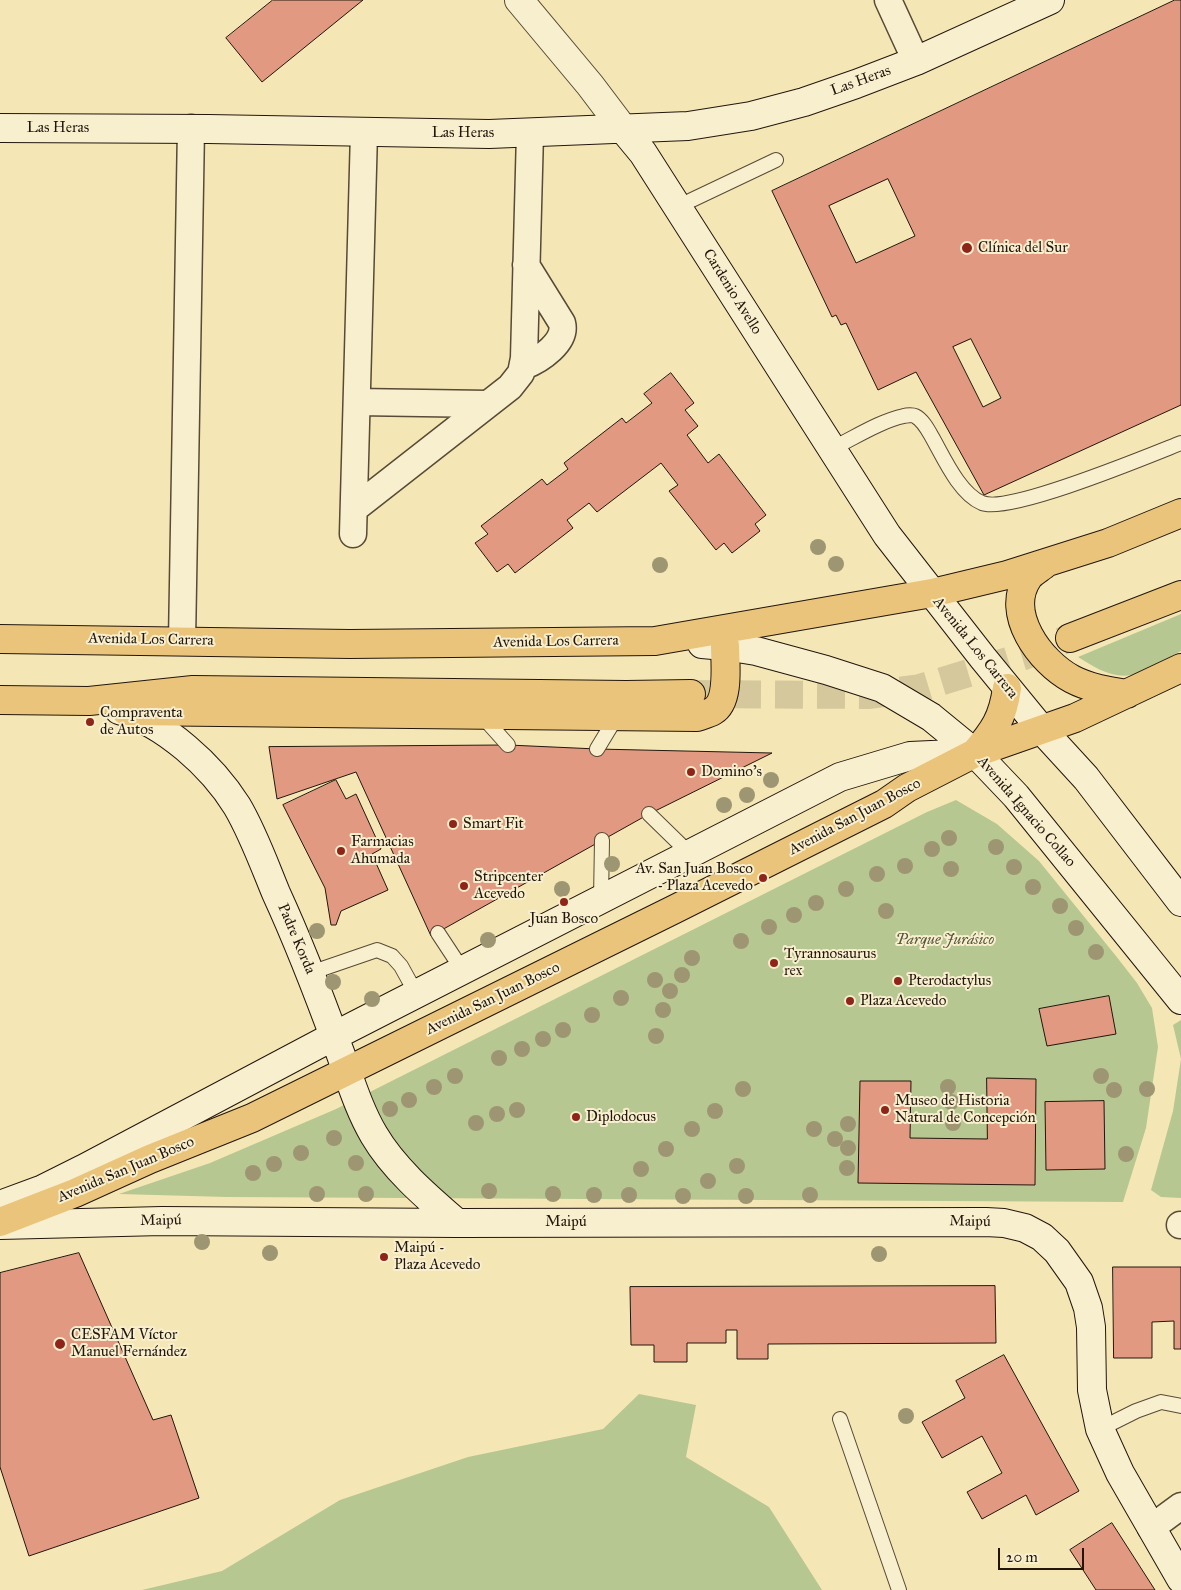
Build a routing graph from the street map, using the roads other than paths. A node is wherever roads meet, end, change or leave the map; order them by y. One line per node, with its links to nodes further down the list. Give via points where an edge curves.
1 (519, 0): 7 (main road, Cardenio Avello)
2 (888, 0): 4 (street)
3 (1050, 0): 4 (main road, Las Heras)
4 (916, 61): 7 (main road, Las Heras, via 804,102 751,116 688,126)
5 (0, 128): 6 (main road, Las Heras)
6 (191, 128): 8 (main road, Las Heras); 26 (street)
7 (624, 130): 9 (main road, Las Heras); 11 (main road, Cardenio Avello)
8 (364, 132): 9 (main road, Las Heras); 14 (street)
9 (530, 133): 12 (street)
10 (776, 160): 11 (lane)
11 (677, 207): 17 (main road, Cardenio Avello)
12 (526, 265): 13 (street); 13 (street, via 562,322 563,332 540,357)
13 (524, 366): 15 (street, via 516,381)
14 (357, 402): 15 (street); 18 (street)
15 (488, 404): 18 (street)
16 (1181, 443): 17 (lane, via 1071,485 992,505 982,503 965,490 924,424 915,416 906,415 886,422)
17 (831, 449): 22 (main road, Cardenio Avello, via 887,535)
18 (354, 509): 20 (street)
19 (1181, 514): 21 (main road)
20 (353, 534)
21 (1046, 563): 22 (main road); 32 (main road, via 1029,576 1020,607 1034,645 1071,679 1094,688)
22 (932, 593): 27 (main road, Avenida Los Carrera); 30 (main road, Avenida Los Carrera)
23 (1181, 595): 25 (main road)
24 (0, 638): 26 (main road, Avenida Los Carrera)
25 (1070, 638)
26 (182, 641): 27 (main road, Avenida Los Carrera, via 350,644)
27 (655, 641): 28 (main road, Avenida Ignacio Collao)
28 (725, 646): 37 (main road, via 725,685 714,711 697,717); 41 (main road, Avenida Ignacio Collao, via 756,651 882,688 930,717)
29 (1181, 668): 32 (main road, Avenida San Juan Bosco)
30 (1008, 688): 38 (main road, Avenida Los Carrera); 41 (main road, via 999,722)
31 (691, 694): 34 (main road, via 194,690)
32 (1127, 694): 38 (main road, Avenida San Juan Bosco)
33 (0, 700): 34 (main road)
34 (89, 701): 35 (main road, Padre Korda)
35 (125, 711): 36 (main road); 49 (main road, Padre Korda, via 162,730 184,746 205,765 238,807)
36 (482, 715): 37 (main road); 39 (lane)
37 (617, 716): 40 (lane)
38 (1042, 730): 41 (main road, Avenida San Juan Bosco); 46 (main road, via 1086,778)
39 (508, 745)
40 (597, 749)
41 (975, 753): 44 (main road, Avenida San Juan Bosco, via 910,756 840,777); 51 (main road, Avenida Ignacio Collao, via 1016,796); 53 (main road, Avenida San Juan Bosco, via 907,788 884,804)
42 (649, 814): 44 (lane)
43 (602, 840): 45 (lane)
44 (689, 853): 45 (main road, Avenida San Juan Bosco)
45 (602, 899): 48 (main road, Avenida San Juan Bosco)
46 (1181, 902)
47 (438, 933): 48 (lane)
48 (463, 971): 50 (main road, Avenida San Juan Bosco)
49 (310, 973): 50 (lane, via 377,950 392,956 401,966); 52 (main road, Padre Korda)
50 (416, 995): 52 (main road, Avenida San Juan Bosco)
51 (1181, 1000)
52 (334, 1036): 53 (main road, Padre Korda); 54 (main road, Avenida San Juan Bosco, via 83,1169)
53 (347, 1071): 55 (main road, Padre Korda, via 374,1134 388,1155 419,1189); 56 (main road, Avenida San Juan Bosco, via 252,1118)
54 (0, 1205)
55 (457, 1222): 56 (main road, Maipú, via 162,1220); 59 (main road, Maipú, via 986,1222 1025,1228 1057,1250 1079,1282 1091,1326 1092,1390)
56 (0, 1223)
57 (1181, 1406): 59 (lane, via 1161,1402)
58 (840, 1419): 63 (lane)
59 (1100, 1429): 61 (main road, Maipú)
60 (1181, 1506): 61 (street)
61 (1151, 1528): 62 (main road, Maipú)
62 (1181, 1579)
63 (899, 1590)

